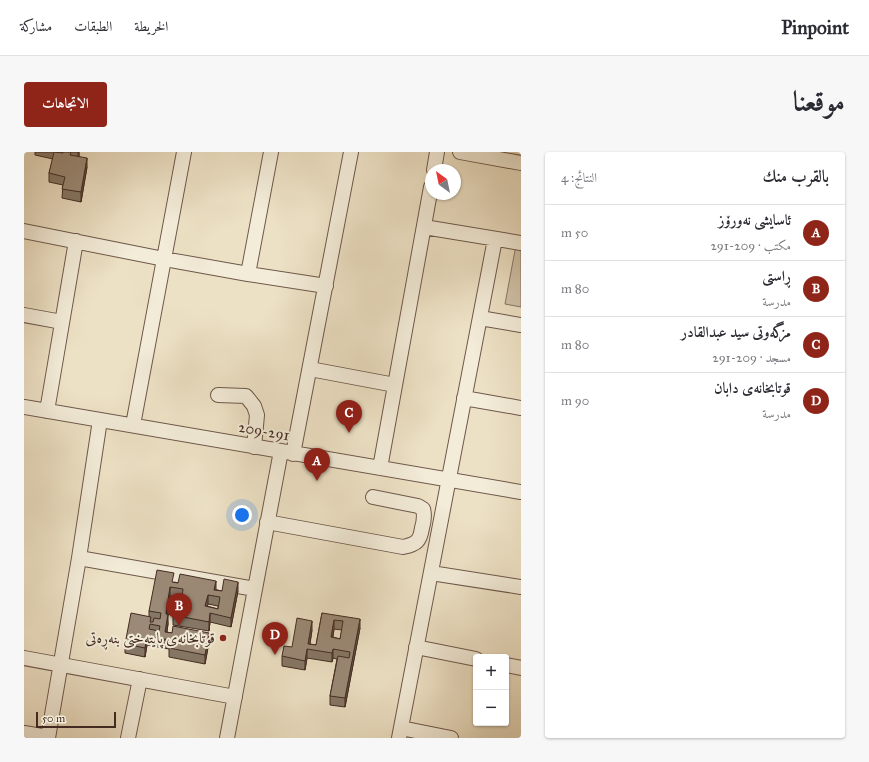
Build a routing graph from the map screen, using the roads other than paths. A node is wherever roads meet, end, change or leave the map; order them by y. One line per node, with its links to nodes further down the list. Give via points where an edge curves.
1 (184, 152): 14 (street)
2 (271, 152): 15 (street)
3 (351, 152): 16 (street)
4 (437, 152): 7 (street)
5 (460, 152): 6 (street)
6 (521, 163)
7 (435, 164)
8 (429, 200): 9 (street)
9 (424, 227): 11 (street); 22 (street)
10 (24, 231): 12 (street)
11 (495, 239): 13 (street); 18 (street)
12 (76, 241): 14 (street); 19 (street)
13 (521, 243)
14 (164, 259): 15 (street); 29 (street)
15 (248, 274): 16 (street)
16 (326, 286): 21 (street)
17 (24, 315): 19 (street)
18 (480, 318): 20 (street); 24 (street)
19 (62, 322): 27 (street)
20 (521, 326)
21 (310, 369): 22 (street); 31 (street)
22 (395, 385): 32 (street)
23 (218, 394): 30 (street, via 246,396 254,406 258,415)
24 (464, 398): 26 (street); 33 (street)
25 (24, 407): 27 (street, 209-291)
26 (521, 408)
27 (47, 411): 28 (street, 209-291)
28 (100, 420): 29 (street, 209-291); 37 (street)
29 (134, 425): 30 (street, 209-291)
30 (254, 447): 31 (street, 209-291)
31 (287, 453): 32 (street, 209-291); 36 (street)
32 (380, 468): 33 (street, 209-291)
33 (448, 480): 34 (street, 209-291); 38 (street)
34 (521, 492)
35 (373, 497): 36 (street, via 423,509 425,517 420,538 415,543 403,547)
36 (267, 522): 40 (street)
37 (79, 558): 40 (street); 44 (street)
38 (431, 573): 39 (street); 41 (street)
39 (521, 587)
40 (255, 589): 48 (street)
41 (416, 648): 43 (street); 50 (street)
42 (24, 658): 44 (street)
43 (473, 658)
44 (61, 665): 47 (street); 51 (street)
45 (509, 666): 46 (street)
46 (521, 668)
47 (140, 679): 48 (street); 52 (street)
48 (235, 697): 53 (street)
49 (24, 733): 51 (street)
50 (400, 733): 54 (street)
51 (48, 738)
52 (128, 738)
53 (227, 738)
54 (451, 738)

